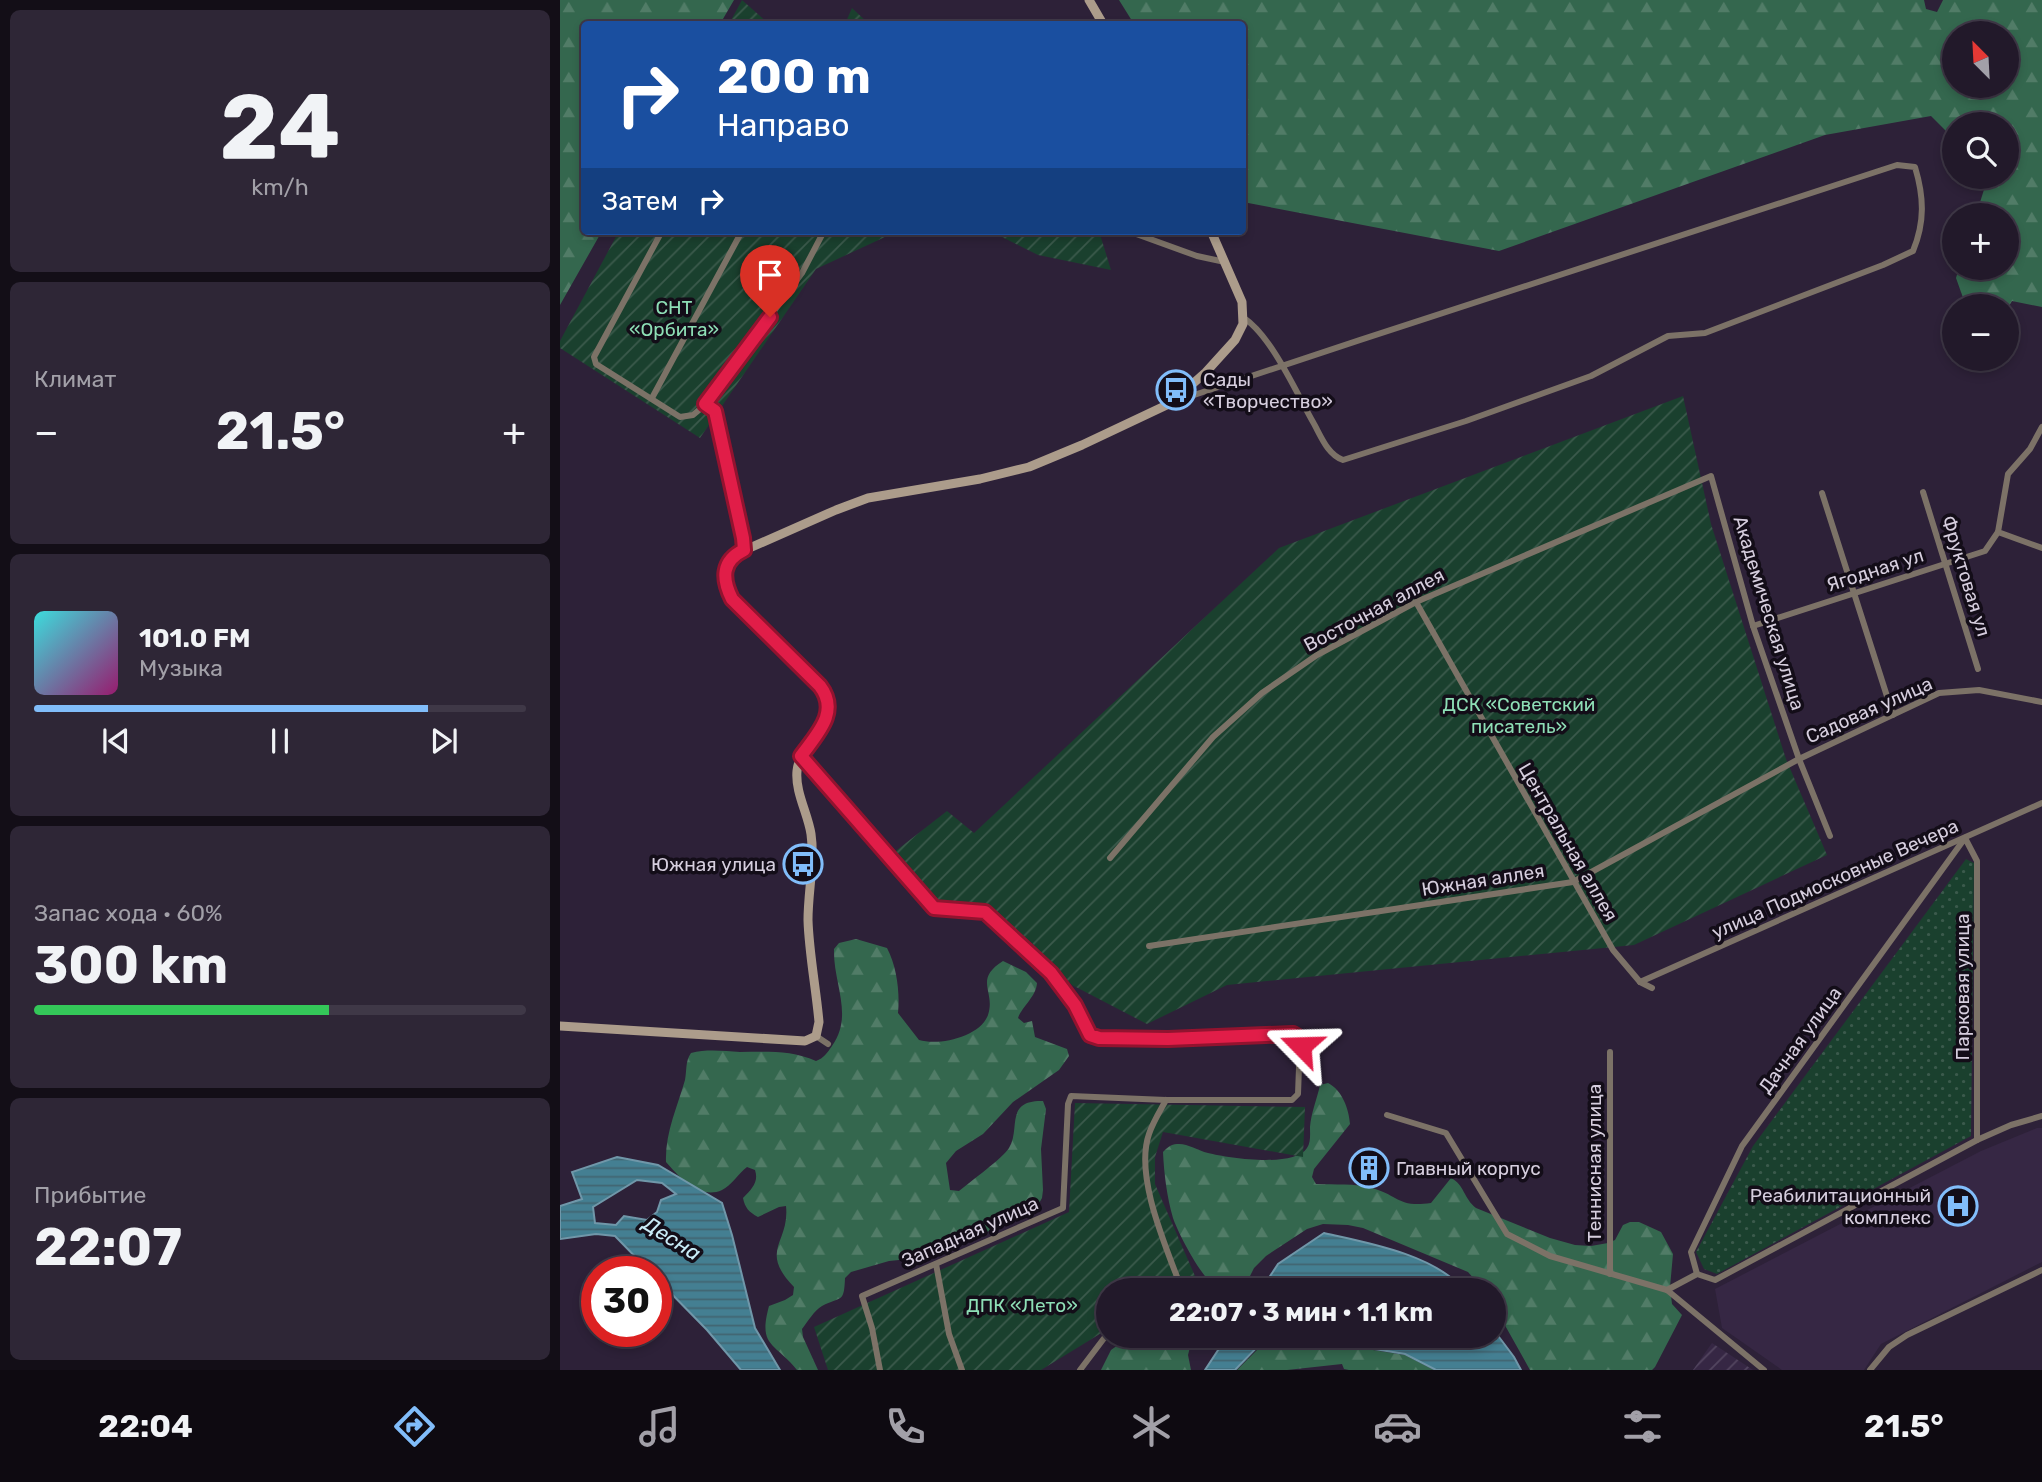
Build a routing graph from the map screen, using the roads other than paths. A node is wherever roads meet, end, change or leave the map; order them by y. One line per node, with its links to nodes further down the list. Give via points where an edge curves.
1 (1089, 0): 2 (street)
2 (1100, 21)
3 (660, 235): 11 (street, via 594,357 596,364)
4 (740, 235): 11 (street)
5 (822, 235): 13 (street, via 802,273)
6 (1139, 235): 8 (street)
7 (1213, 235): 8 (street)
8 (1225, 262): 9 (street)
9 (1244, 318): 10 (street, via 1260,332); 12 (street, via 1225,352)
10 (1281, 366): 10 (street, via 1897,165 1915,167 1923,193 1920,234 1913,251 1883,265 1705,333 1668,336 1591,376 1343,460 1329,450); 12 (street)
11 (652, 398): 13 (street, via 680,417 693,415)
12 (1171, 403): 20 (street, via 1029,467 868,498)
13 (705, 404): 20 (street, via 715,411)
14 (2042, 427): 18 (street, via 2008,474)
15 (1711, 476): 23 (street, Восточная аллея); 24 (street, Академическая улица)
16 (1923, 492): 21 (street, Фруктовая ул)
17 (1822, 493): 22 (street)
18 (1998, 532): 19 (street); 21 (street, Ягодная ул, via 1984,551)
19 (2042, 548)
20 (744, 550): 28 (street, via 732,558 725,571 732,599 820,686 829,704 828,717)
21 (1945, 564): 22 (street, Ягодная ул); 25 (street, Фруктовая ул)
22 (1854, 593): 24 (street, Ягодная ул); 27 (street)
23 (1416, 602): 33 (street, Восточная аллея, via 1317,655 1262,693 1213,737); 34 (street, Центральная аллея)
24 (1753, 626): 29 (street, Академическая улица)
25 (1978, 669)
26 (2042, 702): 27 (street, Садовая улица, via 1979,690 1939,694)
27 (1893, 715): 29 (street, Садовая улица)
28 (801, 756): 39 (street, via 797,781 812,852 808,921 819,1022); 42 (street, via 934,908 985,912 1051,973 1090,1035 1168,1039 1293,1034 1300,1041 1298,1094 1292,1100)
29 (1796, 761): 31 (street, Академическая улица); 34 (street, Южная аллея)
30 (2042, 803): 32 (street, улица Подмосковные Вечера)
31 (1830, 836)
32 (1965, 838): 36 (street, улица Подмосковные Вечера); 45 (street, Парковая улица, via 1977,861); 49 (street, Дачная улица, via 1742,1146 1691,1252)
33 (1110, 858)
34 (1573, 882): 35 (street, Южная аллея); 36 (street, Центральная аллея, via 1613,950)
35 (1149, 946)
36 (1640, 982): 37 (street)
37 (1652, 988)
38 (560, 1026): 39 (street, via 805,1041)
39 (816, 1036): 40 (street)
40 (828, 1044)
41 (1610, 1052): 48 (street, Теннисная улица)
42 (1166, 1100): 46 (street, Западная улица, via 1070,1096 1063,1208); 50 (street, via 1148,1134 1145,1155 1149,1194)
43 (1387, 1115): 48 (street, via 1446,1133 1507,1234 1550,1256)
44 (2042, 1116): 45 (street)
45 (1977, 1140): 49 (street, via 1715,1280)
46 (936, 1264): 53 (street, Западная улица, via 862,1296); 54 (street, via 949,1334)
47 (2042, 1270): 57 (street, via 1907,1335 1889,1347)
48 (1610, 1274): 51 (street)
49 (1698, 1274): 51 (street)
50 (1178, 1278)
51 (1667, 1290): 56 (street)
52 (1097, 1348): 55 (street)
53 (880, 1370)
54 (962, 1370)
55 (1080, 1370)
56 (1764, 1370)
57 (1870, 1370)

